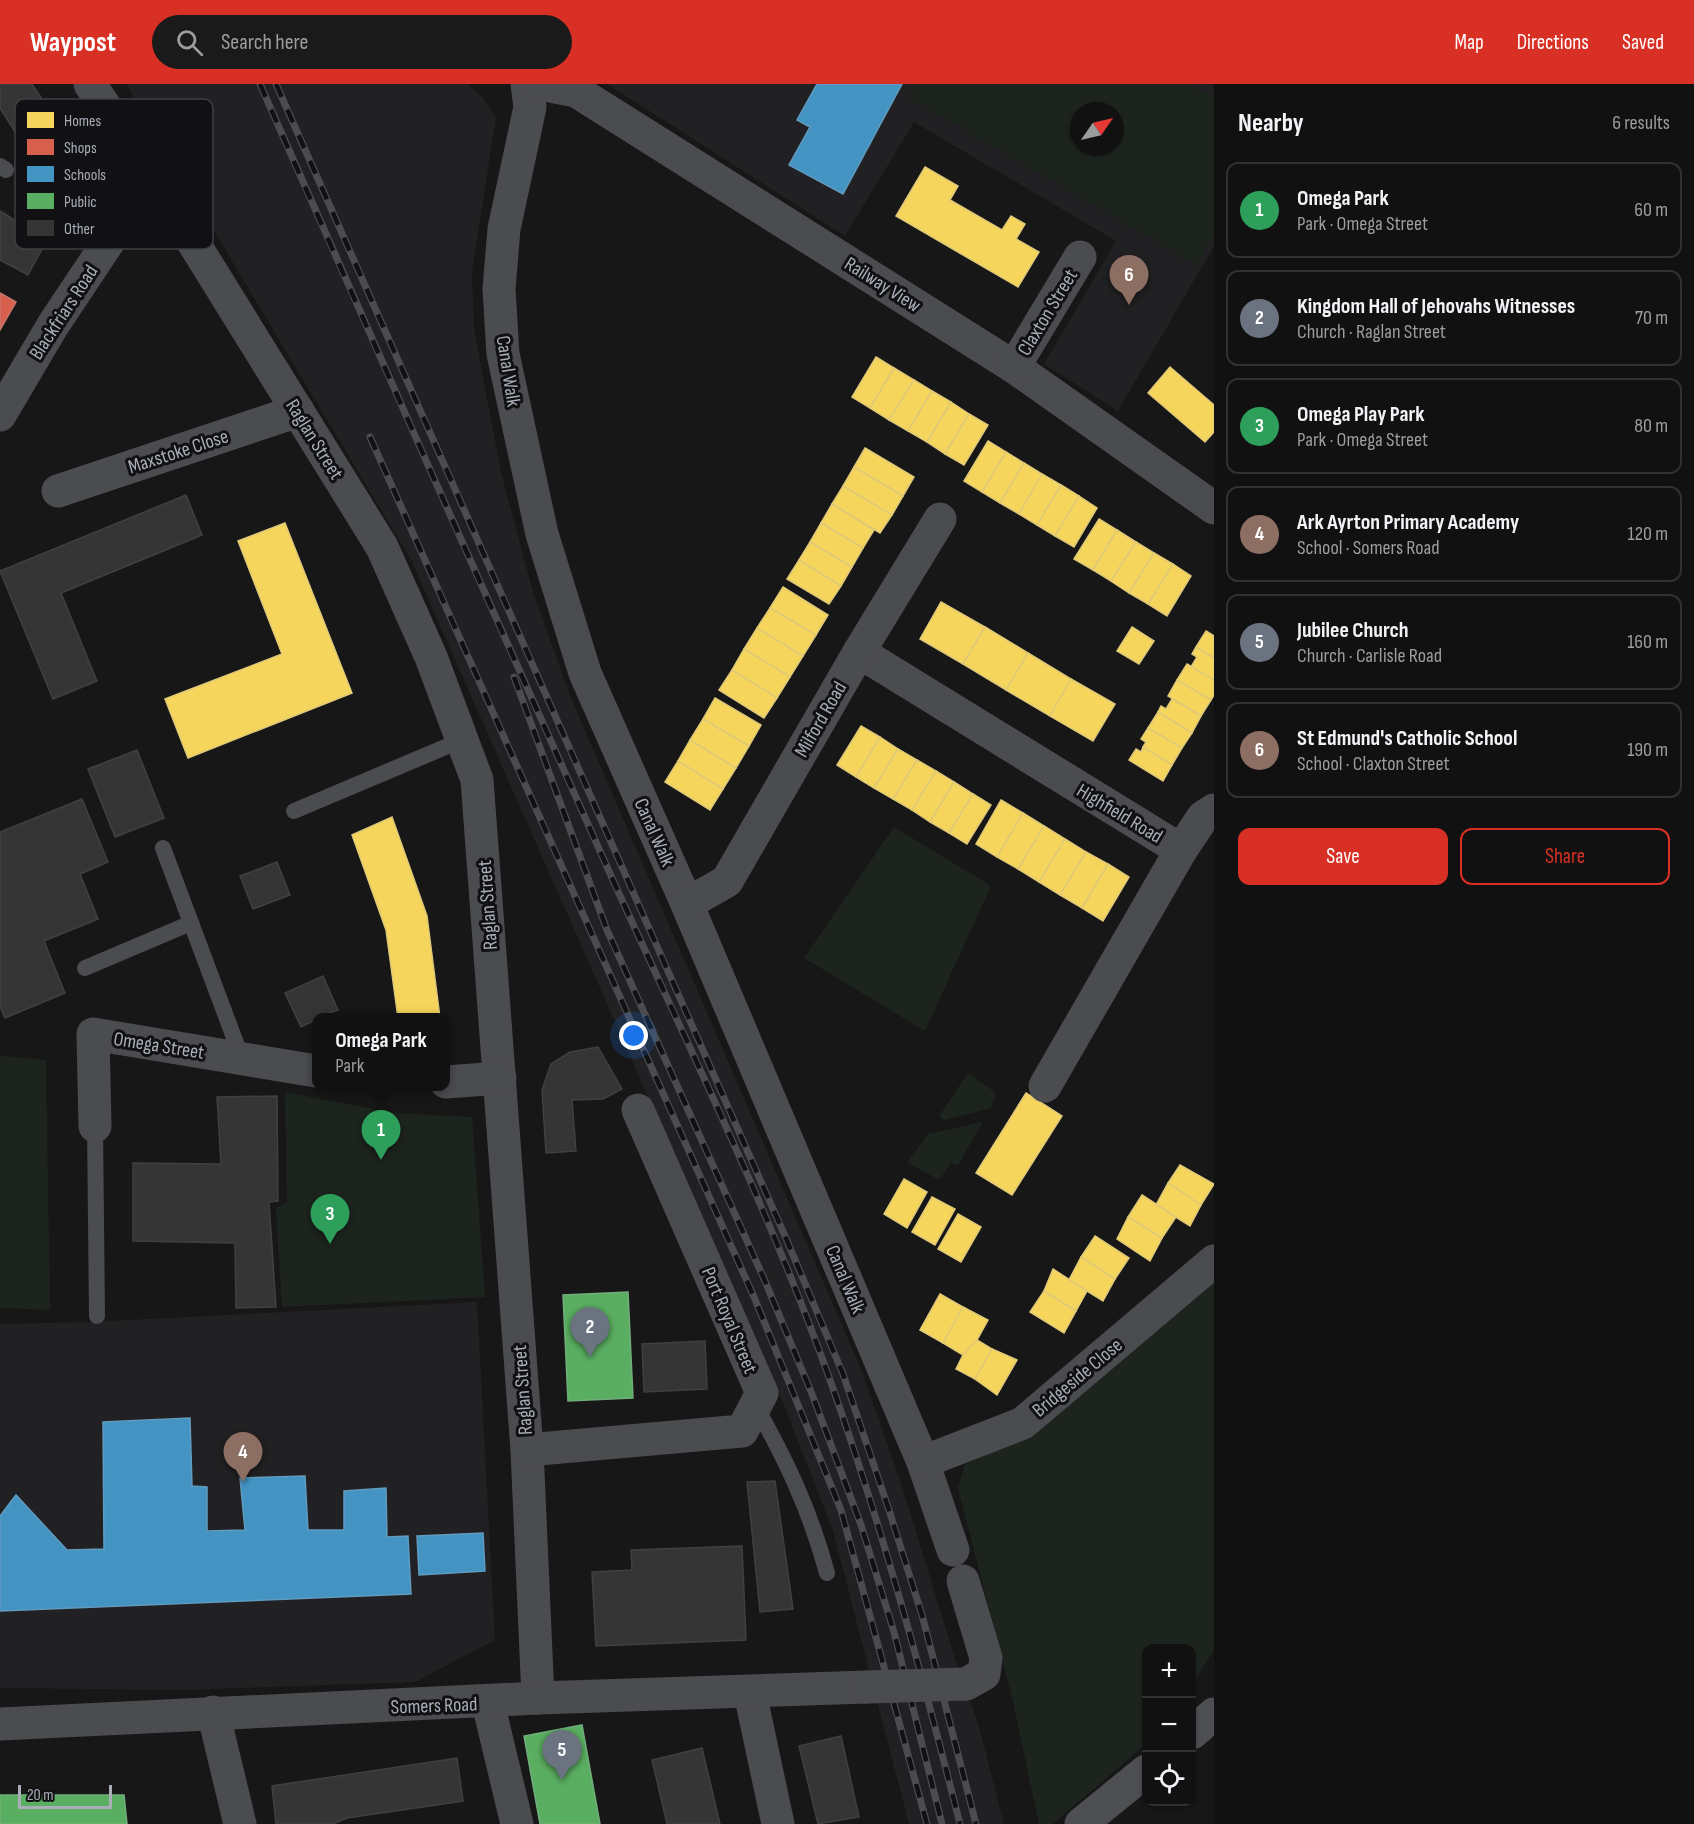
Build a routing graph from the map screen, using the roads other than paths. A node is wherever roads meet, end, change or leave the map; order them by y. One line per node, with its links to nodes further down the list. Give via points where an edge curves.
1 (90, 84): 4 (street, Raglan Street)
2 (526, 84): 20 (street, Canal Walk, via 530,107 504,229 499,289 503,354 542,534 585,673)
3 (540, 84): 8 (street, Railway View, via 576,91)
4 (100, 99)
5 (104, 249): 10 (street, Blackfriars Road)
6 (197, 249): 9 (street, Raglan Street)
7 (1080, 257): 8 (street, Claxton Street)
8 (1014, 367): 12 (street, Railway View)
9 (298, 411): 11 (street, Maxstoke Close); 15 (street, Raglan Street, via 382,547 431,657)
10 (0, 415)
11 (58, 491)
12 (1214, 508)
13 (940, 519): 14 (street, Milford Road)
14 (859, 652): 19 (street, Highfield Road); 20 (street, Milford Road, via 727,881)
15 (462, 740): 17 (lane); 25 (street, Raglan Street, via 477,780)
16 (1214, 810): 19 (street, via 1203,817)
17 (294, 811)
18 (163, 848): 21 (lane)
19 (1181, 850): 27 (street, Highfield Road)
20 (687, 904): 34 (street, Canal Walk)
21 (191, 923): 22 (lane); 23 (lane)
22 (85, 968)
23 (242, 1059): 24 (street, Omega Street); 29 (street, Omega Street, via 93,1034)
24 (312, 1070)
25 (500, 1078): 26 (street); 33 (street, Raglan Street)
26 (450, 1082)
27 (1045, 1086)
28 (638, 1110): 32 (street, Port Royal Street, via 762,1393)
29 (94, 1126): 31 (lane)
30 (1214, 1261): 34 (street, Bridgeside Close, via 1023,1423)
31 (97, 1316)
32 (755, 1405): 33 (street, Port Royal Street, via 742,1431); 36 (lane, via 806,1502)
33 (527, 1450): 39 (street, Raglan Street)
34 (923, 1462): 35 (street, Canal Walk)
35 (953, 1550)
36 (827, 1573)
37 (963, 1581): 38 (street, Somers Road, bridge, via 986,1658 984,1674 966,1684)
38 (750, 1693): 39 (street, Somers Road); 48 (street)
39 (538, 1698): 40 (street, Somers Road)
40 (488, 1703): 41 (street, Somers Road); 47 (street)
41 (213, 1712): 43 (street, Somers Road); 46 (street)
42 (1214, 1714): 44 (main road)
43 (0, 1724)
44 (1196, 1729)
45 (1142, 1774): 49 (main road)
46 (240, 1824)
47 (517, 1824)
48 (778, 1824)
49 (1081, 1824)

